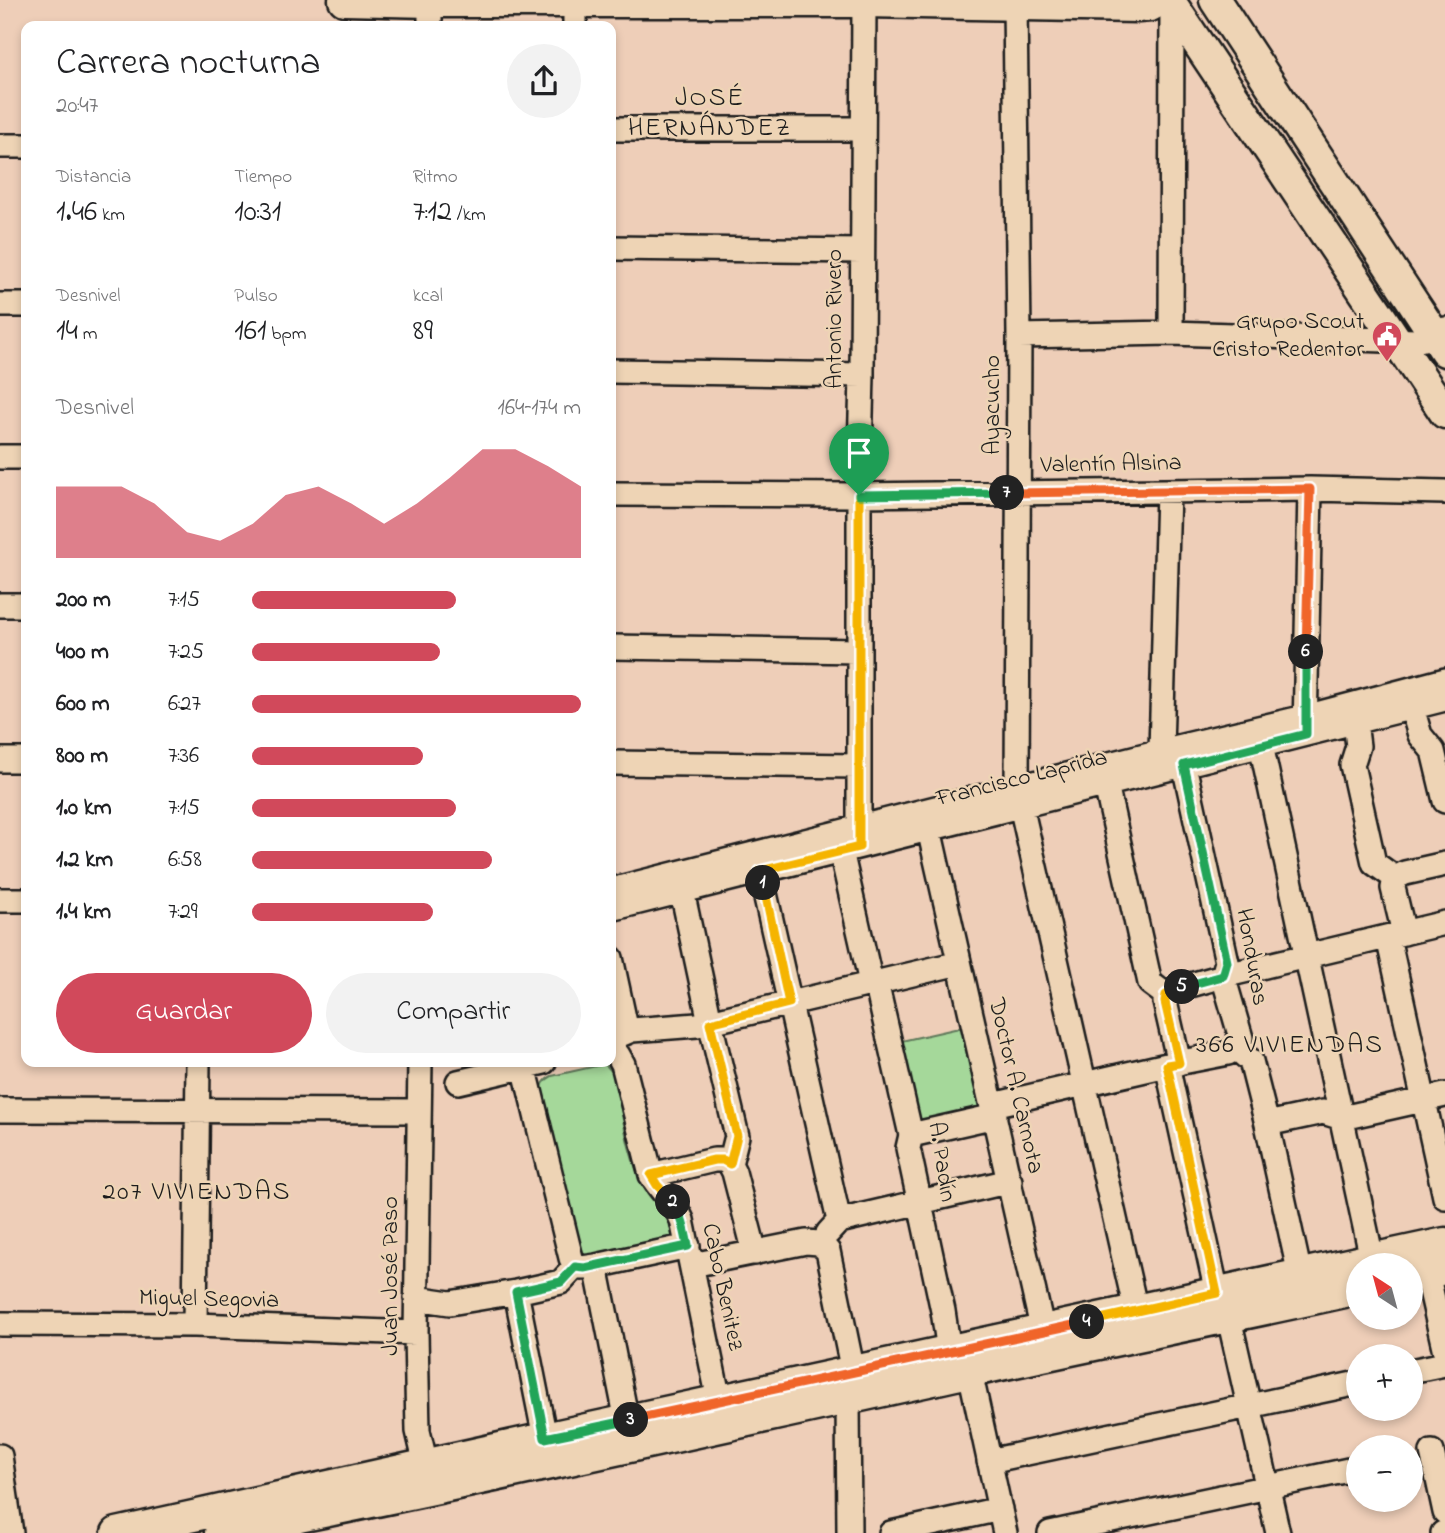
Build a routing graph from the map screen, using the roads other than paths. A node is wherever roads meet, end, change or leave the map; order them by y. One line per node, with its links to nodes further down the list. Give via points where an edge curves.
1 (344, 0): 6 (main road)
2 (1215, 0): 18 (main road)
3 (864, 2): 4 (main road); 7 (main road); 9 (street, Antonio Rivero)
4 (1015, 4): 5 (main road); 17 (street, Ayacucho)
5 (1163, 6): 16 (street); 19 (main road, via 1195,38)
6 (430, 9): 7 (main road)
7 (575, 9)
8 (616, 129): 9 (street)
9 (862, 129): 13 (street, Antonio Rivero)
10 (0, 146): 11 (street)
11 (21, 146)
12 (616, 248): 13 (street)
13 (862, 251): 21 (street, Antonio Rivero)
14 (0, 305): 15 (street)
15 (21, 305)
16 (1171, 332): 17 (street); 19 (street)
17 (1019, 336): 28 (street, Ayacucho)
18 (1442, 339): 19 (street)
19 (1395, 340): 22 (main road)
20 (616, 371): 21 (street)
21 (862, 375): 30 (street, Antonio Rivero)
22 (1445, 414)
23 (0, 457): 24 (street)
24 (21, 457)
25 (1310, 489): 26 (street, Valentín Alsina); 27 (street, Valentín Alsina); 39 (street)
26 (1168, 491): 28 (street, Valentín Alsina); 41 (street)
27 (1445, 492)
28 (1018, 493): 30 (street, Valentín Alsina); 48 (street, Ayacucho)
29 (616, 494): 30 (street, Valentín Alsina)
30 (859, 495): 34 (street, Antonio Rivero)
31 (0, 604): 32 (street)
32 (21, 605)
33 (616, 647): 34 (street)
34 (858, 651): 46 (street, Antonio Rivero)
35 (1445, 680): 39 (street, Francisco Laprida)
36 (1445, 699): 37 (street, Francisco Laprida)
37 (1412, 708): 38 (street, Francisco Laprida); 49 (street, via 1420,735 1433,751)
38 (1355, 722): 39 (street, Francisco Laprida); 54 (street, via 1358,746 1352,765 1374,863)
39 (1305, 725): 40 (street, Francisco Laprida); 41 (street, Francisco Laprida)
40 (1261, 745): 45 (street, Francisco Laprida); 62 (street)
41 (1161, 751): 48 (street, Francisco Laprida)
42 (0, 760): 43 (street)
43 (21, 760)
44 (616, 763): 46 (street)
45 (1184, 765): 47 (street, Francisco Laprida); 64 (street, Honduras, via 1227,962)
46 (858, 766): 51 (street, Antonio Rivero)
47 (1105, 785): 48 (street, Francisco Laprida); 66 (street, via 1150,983)
48 (1019, 797): 50 (street, Francisco Laprida); 51 (street, Francisco Laprida); 79 (street, Ayacucho)
49 (1445, 801)
50 (929, 829): 51 (street, Francisco Laprida); 63 (street, Doctor A. Carnota)
51 (853, 842): 53 (street, Francisco Laprida); 55 (street, Francisco Laprida); 65 (street, A. Padín)
52 (1445, 864): 54 (street)
53 (760, 871): 56 (street, Francisco Laprida); 67 (street)
54 (1395, 878): 61 (street)
55 (616, 889)
56 (682, 891): 59 (street, Francisco Laprida); 69 (street)
57 (0, 900): 58 (street)
58 (21, 900)
59 (616, 908)
60 (1445, 923): 61 (street)
61 (1396, 935): 62 (street); 80 (street)
62 (1306, 956): 64 (street); 85 (street)
63 (959, 963): 65 (street); 83 (street, Doctor A. Carnota)
64 (1223, 976): 66 (street); 71 (street, Honduras, via 1241,1038)
65 (873, 983): 67 (street); 87 (street, A. Padín)
66 (1166, 995): 73 (street)
67 (789, 1003): 69 (street); 93 (street)
68 (616, 1007): 70 (street)
69 (710, 1023): 70 (street, via 632,1030); 88 (street, via 737,1136)
70 (619, 1037)
71 (1236, 1048): 73 (street); 86 (street, via 1251,1061)
72 (616, 1053): 89 (street, Cabo Benitez, via 623,1064)
73 (1173, 1064): 79 (street); 107 (street)
74 (198, 1067): 82 (street)
75 (420, 1067): 84 (street, Juan José Paso)
76 (518, 1067): 78 (street)
77 (531, 1067): 101 (street, via 571,1258)
78 (458, 1082)
79 (1084, 1084): 83 (street); 108 (street, Ayacucho)
80 (1434, 1098): 85 (street); 91 (street)
81 (0, 1110): 82 (street)
82 (198, 1110): 84 (street); 110 (street)
83 (994, 1110): 87 (street); 90 (street, Doctor A. Carnota)
84 (419, 1111): 106 (street, Juan José Paso)
85 (1342, 1118): 86 (street, via 1323,1112); 97 (street)
86 (1267, 1124): 103 (street)
87 (911, 1135): 92 (street, A. Padín, via 908,1148)
88 (730, 1164): 89 (street, via 714,1160); 96 (street)
89 (651, 1175): 99 (street, Cabo Benitez, via 676,1206)
90 (1010, 1181): 92 (street); 112 (street, Doctor A. Carnota)
91 (1445, 1197)
92 (919, 1202): 93 (street); 114 (street, A. Padín, via 943,1311)
93 (838, 1221): 94 (street)
94 (819, 1243): 96 (street); 117 (street, via 828,1251)
95 (1445, 1243): 98 (main road)
96 (755, 1253): 99 (street)
97 (1371, 1253)
98 (1399, 1253)
99 (690, 1255): 101 (street); 120 (street, Cabo Benitez)
100 (1346, 1265): 103 (main road)
101 (586, 1266): 105 (street, via 561,1282); 121 (street)
102 (1428, 1273): 113 (street)
103 (1300, 1275): 107 (main road)
104 (1346, 1291): 107 (main road)
105 (516, 1292): 106 (street, via 450,1303); 122 (street)
106 (416, 1298): 111 (street, Juan José Paso)
107 (1223, 1306): 108 (main road); 112 (main road); 119 (street)
108 (1136, 1311): 112 (main road)
109 (0, 1324): 110 (street, Miguel Segovia)
110 (195, 1325): 111 (street, Miguel Segovia)
111 (416, 1332): 127 (street, Juan José Paso, via 418,1431)
112 (1046, 1343): 114 (main road)
113 (1445, 1352)
114 (961, 1357): 117 (main road); 125 (street, A. Padín)
115 (1445, 1364): 116 (street)
116 (1423, 1368)
117 (850, 1386): 120 (main road); 135 (street)
118 (1346, 1386): 119 (street)
119 (1250, 1406): 125 (street); 128 (street)
120 (722, 1413): 121 (main road); 127 (main road)
121 (627, 1421): 122 (main road)
122 (545, 1438): 127 (main road)
123 (1429, 1453): 129 (street)
124 (0, 1456): 132 (street)
125 (989, 1461): 130 (street, A. Padín)
126 (1346, 1471): 128 (street)
127 (426, 1477): 131 (main road)
128 (1268, 1487): 138 (street); 139 (street)
129 (1443, 1497)
130 (1000, 1509): 136 (street); 137 (street, A. Padín)
131 (296, 1515): 133 (main road); 134 (main road)
132 (11, 1533)
133 (117, 1533)
134 (220, 1533)
135 (849, 1533)
136 (891, 1533)
137 (1005, 1533)
138 (1050, 1533)
139 (1278, 1533)

